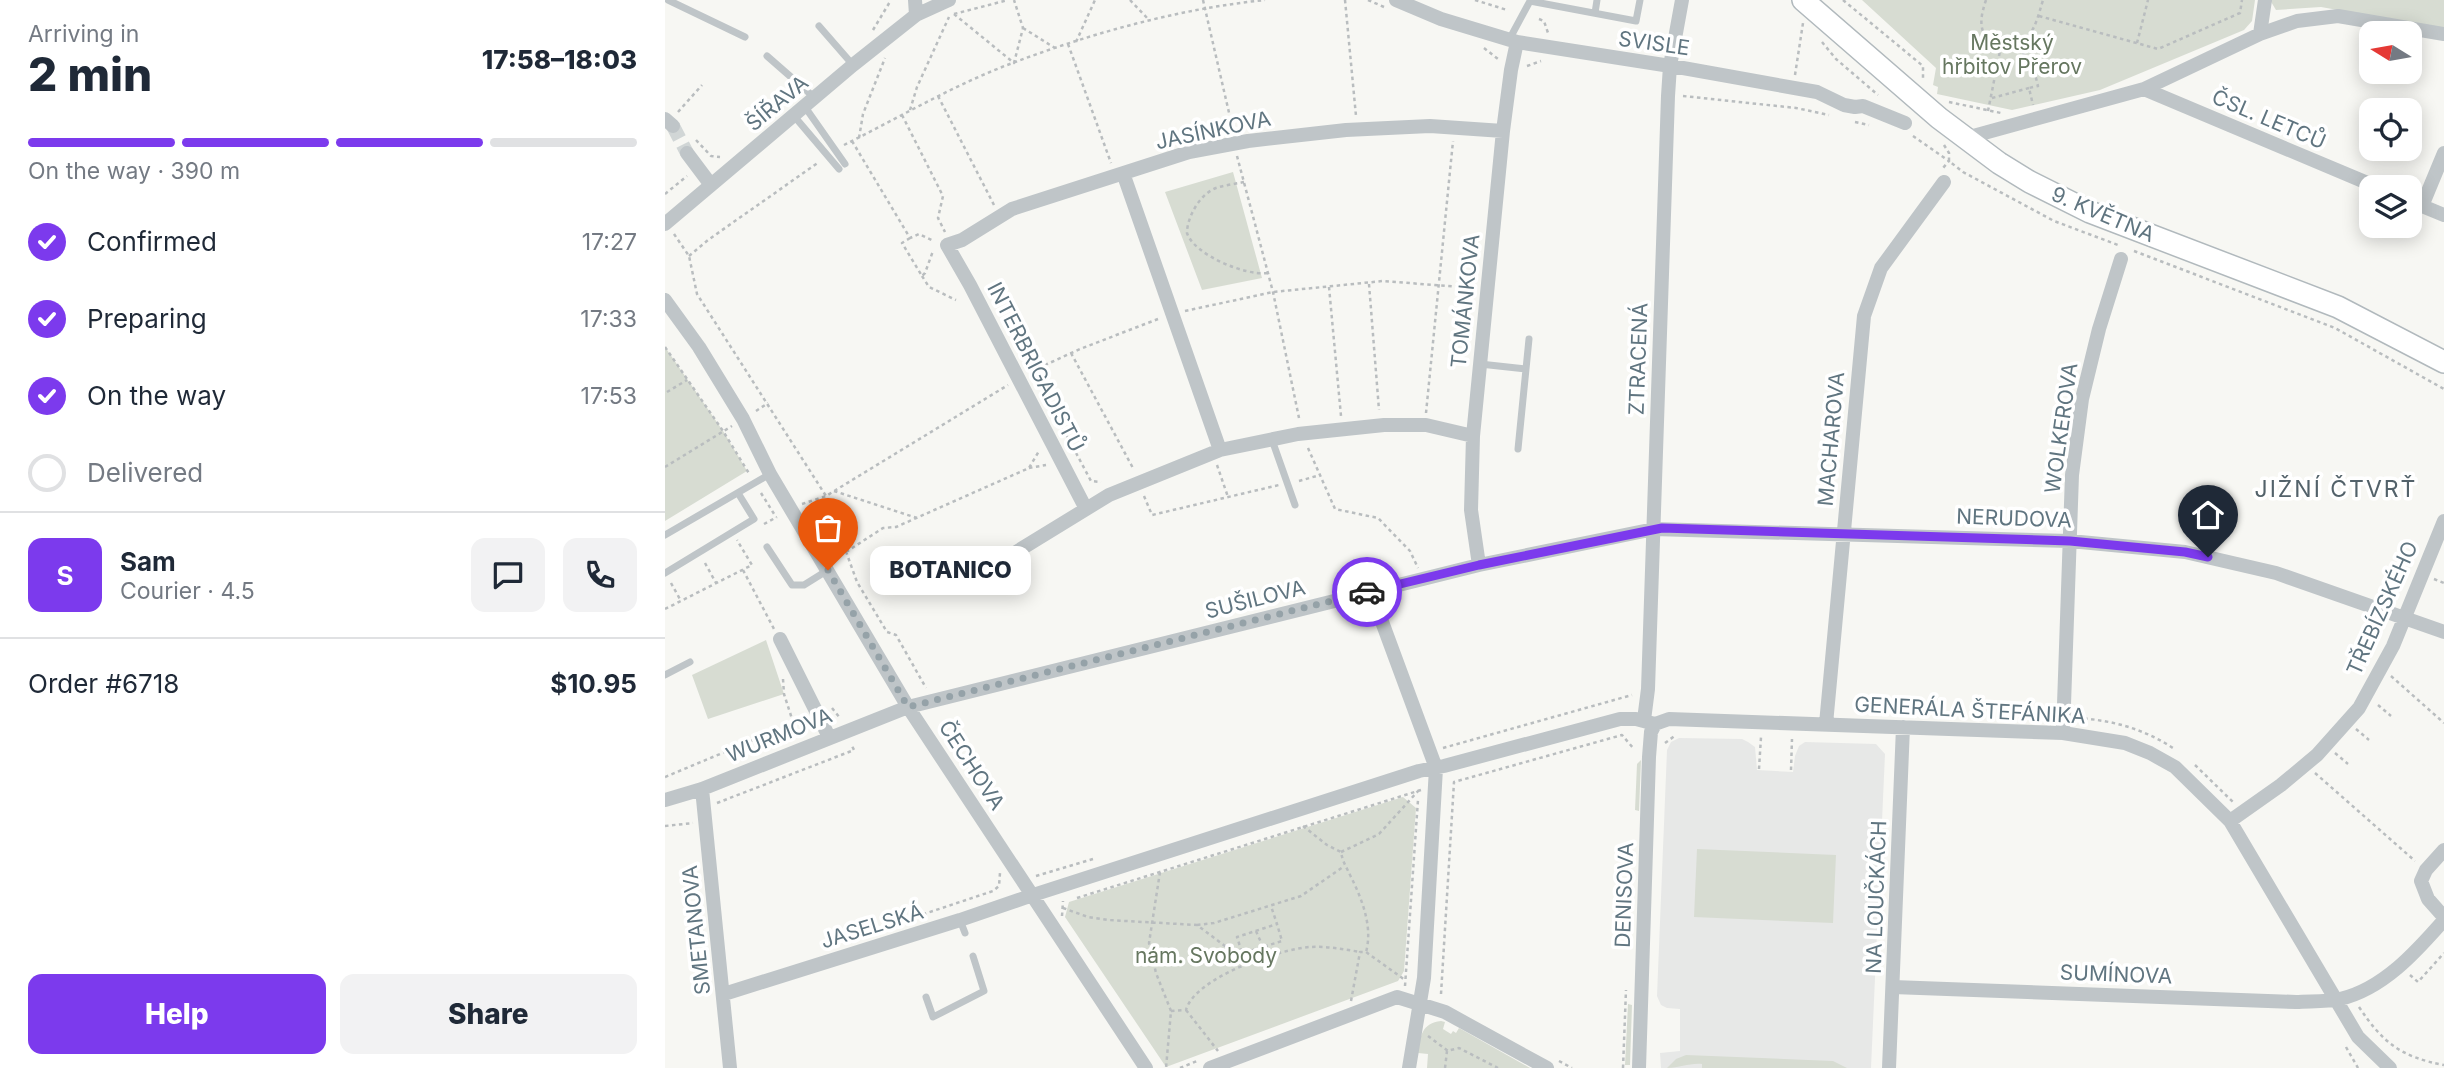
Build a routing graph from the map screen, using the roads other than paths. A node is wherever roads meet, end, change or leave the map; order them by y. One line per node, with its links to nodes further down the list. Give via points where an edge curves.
1 (668, 0): 15 (lane)
2 (915, 0): 11 (street)
3 (1598, 0): 10 (lane)
4 (1640, 0): 10 (lane, via 1636,21)
5 (1682, 0): 19 (street, ZTRACENÁ)
6 (2265, 0): 13 (street)
7 (1394, 5): 16 (street, SVISLE)
8 (951, 7): 11 (street, ŠÍŘAVA)
9 (1803, 10): 24 (main road, 9. KVĚTNA)
10 (1595, 13): 16 (lane, via 1530,1)
11 (916, 15): 18 (street, ŠÍŘAVA)
12 (819, 26): 18 (lane)
13 (2260, 34): 14 (street, via 2298,21 2338,16); 20 (street)
14 (2444, 34)
15 (745, 37)
16 (1513, 41): 19 (street, SVISLE); 23 (street, TOMÁNKOVA)
17 (767, 56): 21 (lane)
18 (853, 65): 21 (street, ŠÍŘAVA)
19 (1670, 66): 22 (street, SVISLE, via 1817,92 1844,105 1863,106); 51 (street, ZTRACENÁ)
20 (2144, 89): 24 (street); 29 (street, ČSL. LETCŮ)
21 (805, 107): 21 (lane, via 842,166); 30 (street, ŠÍŘAVA)
22 (1908, 129)
23 (1503, 131): 27 (street, JASÍNKOVA, via 1430,126 1355,129 1248,141); 40 (street, TOMÁNKOVA)
24 (1966, 138): 39 (main road, 9. KVĚTNA, via 2059,198 2338,307)
25 (687, 153): 30 (street)
26 (2444, 153): 31 (street)
27 (1117, 169): 35 (street, JASÍNKOVA, via 1012,209 962,240); 45 (street, via 1173,314)
28 (1947, 178): 52 (street, MACHAROVA, via 1881,268 1864,316)
29 (2359, 179)
30 (711, 186): 34 (street, ŠÍŘAVA)
31 (2422, 193)
32 (2422, 206): 33 (street)
33 (2444, 215)
34 (669, 229)
35 (947, 240): 49 (street, INTERBRIGADISTŮ)
36 (2121, 259): 54 (street, WOLKEROVA, via 2082,399 2072,475)
37 (665, 300): 46 (street, ČECHOVA, via 728,395)
38 (1529, 339): 41 (lane)
39 (2444, 362)
40 (1480, 365): 41 (lane); 42 (street, TOMÁNKOVA)
41 (1526, 369): 44 (lane)
42 (1473, 436): 43 (street, via 1426,425 1384,425); 56 (street, TOMÁNKOVA, via 1471,510)
43 (1272, 439): 45 (street); 48 (lane)
44 (1518, 449)
45 (1216, 451): 49 (street)
46 (770, 474): 47 (lane); 57 (street, ČECHOVA)
47 (738, 493): 53 (lane); 58 (lane, via 754,519)
48 (1294, 505)
49 (1086, 509): 59 (street)
50 (2444, 521): 61 (street, TŘEBÍZSKÉHO)
51 (1654, 528): 52 (street, NERUDOVA); 56 (street, SUŠILOVA); 67 (street, ZTRACENÁ)
52 (1843, 533): 54 (street, NERUDOVA); 68 (street, MACHAROVA)
53 (665, 535)
54 (2070, 541): 61 (street, NERUDOVA, via 2199,555 2276,573); 70 (street, WOLKEROVA)
55 (767, 547): 57 (lane, via 792,585 804,585)
56 (1479, 565): 60 (street, SUŠILOVA)
57 (828, 570): 66 (street, ČECHOVA)
58 (667, 576)
59 (964, 584)
60 (1371, 592): 66 (street, SUŠILOVA); 72 (street)
61 (2405, 617): 62 (street, NERUDOVA); 75 (street, TŘEBÍZSKÉHO, via 2359,708 2317,755)
62 (2444, 632)
63 (780, 639): 71 (street)
64 (690, 662): 65 (lane)
65 (665, 675)
66 (908, 707): 71 (street, WURMOVA); 77 (street, ČECHOVA)
67 (1650, 722): 68 (street, GENERÁLA ŠTEFÁNIKA); 72 (street, GENERÁLA ŠTEFÁNIKA, via 1620,719); 90 (street, DENISOVA)
68 (1826, 724): 69 (street, GENERÁLA ŠTEFÁNIKA)
69 (1903, 727): 70 (street, GENERÁLA ŠTEFÁNIKA); 80 (street, NA LOUČKÁCH)
70 (2063, 733): 75 (street, GENERÁLA ŠTEFÁNIKA, via 2126,743 2150,753 2175,767)
71 (829, 737): 73 (street, WURMOVA)
72 (1436, 768): 77 (street); 84 (street)
73 (702, 789): 74 (street, WURMOVA); 81 (street, SMETANOVA)
74 (665, 800)
75 (2230, 821): 83 (street, GENERÁLA ŠTEFÁNIKA)
76 (2444, 850): 78 (street, via 2421,881)
77 (1033, 895): 81 (street, JASELSKÁ, via 963,927); 87 (street, ČECHOVA)
78 (2444, 919): 83 (street, via 2400,967)
79 (973, 956): 82 (lane, via 984,991 933,1017)
80 (1893, 987): 83 (street, SUMÍNOVA); 91 (street, NA LOUČKÁCH)
81 (724, 994): 86 (street, SMETANOVA)
82 (926, 997)
83 (2338, 1000): 92 (street, GENERÁLA ŠTEFÁNIKA, via 2358,1037)
84 (1420, 1002): 85 (street); 88 (street, via 1391,997); 89 (street)
85 (1551, 1063)
86 (730, 1068)
87 (1146, 1068)
88 (1210, 1068)
89 (1409, 1068)
90 (1639, 1068)
91 (1889, 1068)
92 (2390, 1068)

